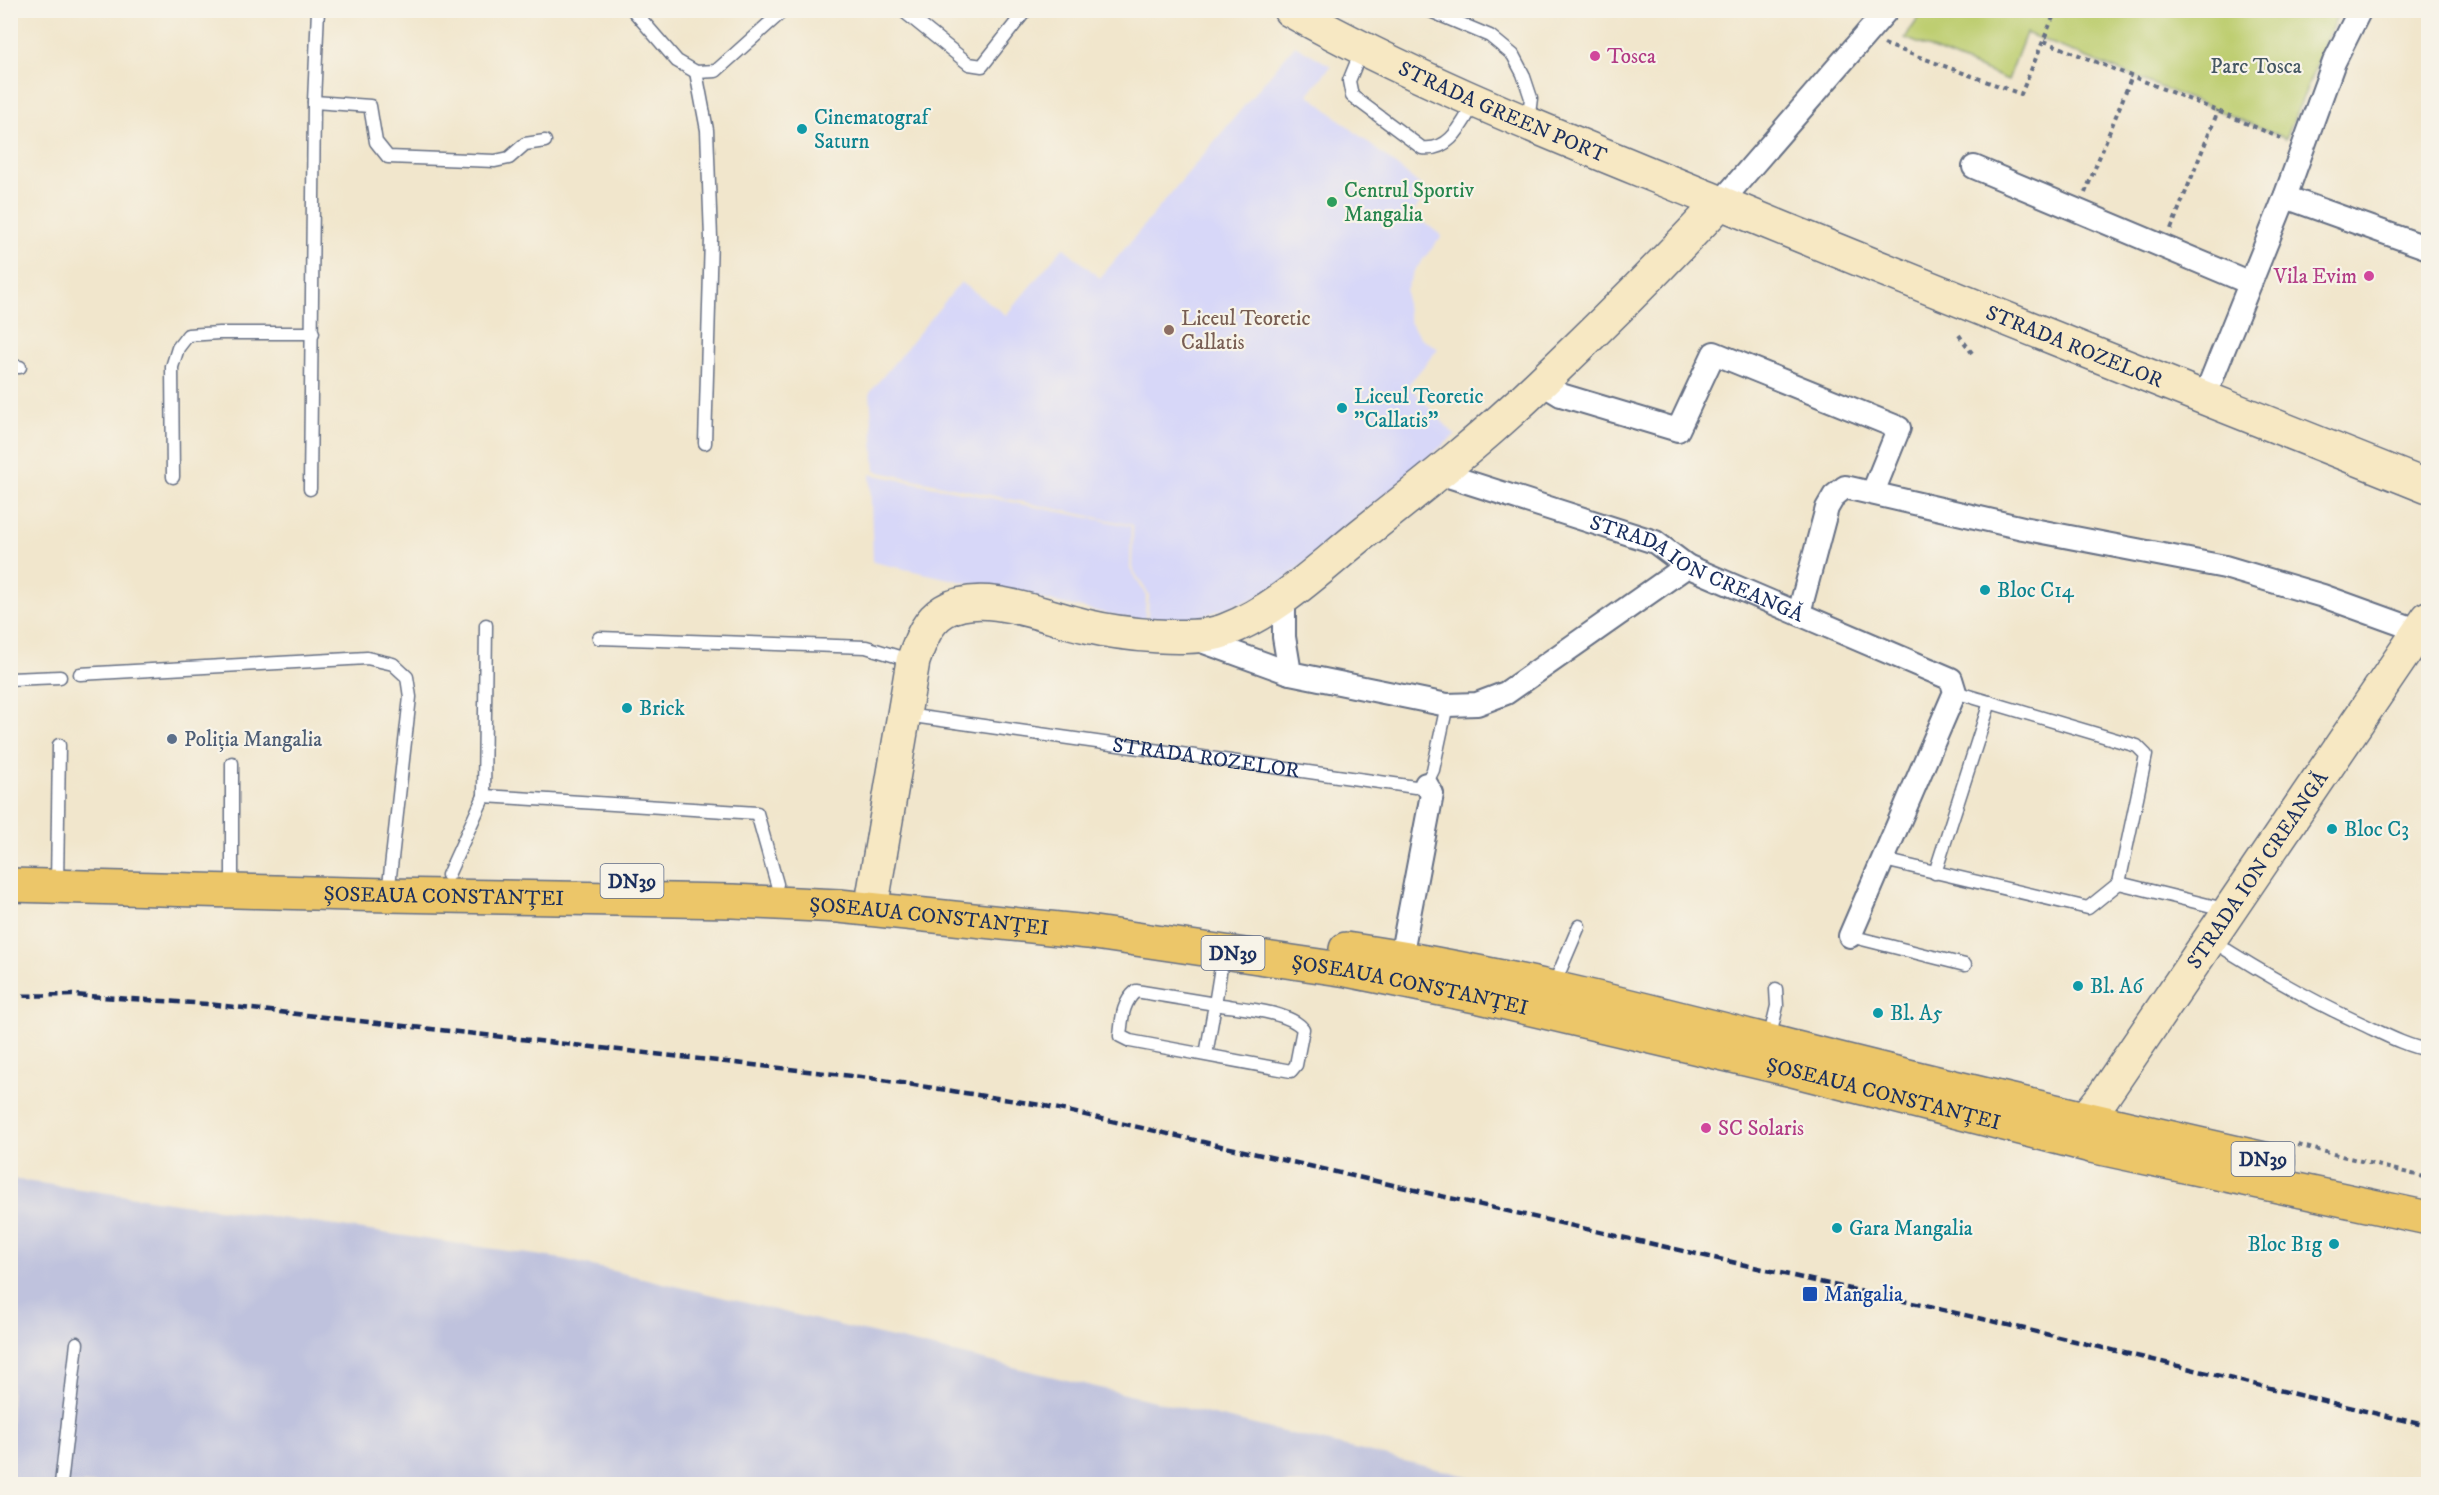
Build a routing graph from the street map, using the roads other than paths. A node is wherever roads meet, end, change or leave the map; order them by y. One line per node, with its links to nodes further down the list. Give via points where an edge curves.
1 (318, 10): 13 (lane)
2 (633, 10): 11 (lane, via 677,61)
3 (784, 10): 11 (lane, via 716,71)
4 (902, 10): 5 (lane, via 969,64 982,66)
5 (1026, 10)
6 (1290, 10): 10 (street, STRADA GREEN PORT)
7 (1428, 10): 14 (lane, via 1490,36 1513,55 1531,98)
8 (1887, 10): 18 (street)
9 (2360, 10): 17 (street, via 2334,62)
10 (1363, 48): 12 (street, STRADA GREEN PORT); 12 (lane, via 1349,81 1352,96 1422,148 1432,149 1450,142)
11 (696, 72): 24 (lane, via 707,130 711,238)
12 (1476, 101): 14 (street, STRADA GREEN PORT)
13 (314, 102): 15 (lane, via 370,106 376,142 388,157 495,161 509,158 525,144); 21 (lane)
14 (1528, 124): 18 (street, STRADA GREEN PORT)
15 (545, 141)
16 (1974, 167): 20 (street)
17 (2285, 197): 19 (street); 20 (street)
18 (1720, 203): 22 (street); 23 (street, STRADA ROZELOR)
19 (2428, 248)
20 (2250, 283): 23 (street)
21 (313, 333): 26 (lane, via 188,335 178,348 172,368); 28 (lane)
22 (1541, 383): 25 (street); 29 (street, via 1561,395 1678,430 1714,353 1899,428)
23 (2204, 398): 27 (street, STRADA ROZELOR)
24 (705, 443)
25 (1439, 473): 30 (street, STRADA ION CREANGĂ, via 1655,542); 31 (street)
26 (173, 477)
27 (2428, 487)
28 (310, 489)
29 (1873, 492): 32 (street, via 1845,488 1833,496); 34 (street, via 2023,528 2225,567)
30 (1687, 566): 32 (street, STRADA ION CREANGĂ); 44 (street, via 1506,693 1477,704)
31 (1284, 596): 35 (street, via 1259,616 1223,632); 38 (street, via 1284,637)
32 (1799, 613): 42 (street, STRADA ION CREANGĂ)
33 (486, 625): 49 (lane)
34 (2425, 625): 61 (street, STRADA ION CREANGĂ)
35 (1185, 636): 37 (street, via 1088,627 993,603 966,603 943,612 923,633); 38 (street)
36 (600, 638): 37 (lane, via 866,647)
37 (913, 661): 45 (street)
38 (1290, 673): 44 (street)
39 (80, 674): 59 (lane, via 367,658 393,664 407,677 410,697)
40 (60, 677): 41 (lane)
41 (10, 679)
42 (1953, 686): 43 (lane, STRADA ION CREANGĂ); 50 (street)
43 (1990, 702): 52 (lane); 56 (lane, STRADA ION CREANGĂ, via 2137,746 2146,755)
44 (1447, 705): 48 (lane, via 1433,770)
45 (904, 715): 48 (lane, STRADA ROZELOR, via 1415,788); 60 (street)
46 (59, 745): 54 (lane)
47 (232, 763): 55 (lane)
48 (1426, 784): 66 (street, via 1432,794)
49 (484, 796): 53 (lane); 57 (lane, via 758,813)
50 (1884, 860): 52 (lane); 63 (street)
51 (10, 866): 54 (main road, ȘOSEAUA CONSTANȚEI / DN39)
52 (1935, 873): 56 (lane, via 2088,908)
53 (448, 875): 57 (main road, ȘOSEAUA CONSTANȚEI / DN39); 59 (main road, ȘOSEAUA CONSTANȚEI / DN39)
54 (57, 876): 55 (main road, ȘOSEAUA CONSTANȚEI / DN39); 58 (main road, ȘOSEAUA CONSTANȚEI / DN39)
55 (232, 881): 59 (main road, ȘOSEAUA CONSTANȚEI / DN39)
56 (2118, 882): 61 (lane)
57 (777, 884): 60 (main road, ȘOSEAUA CONSTANȚEI / DN39)
58 (10, 885)
59 (389, 885): 65 (main road, ȘOSEAUA CONSTANȚEI / DN39, via 839,906 1088,932)
60 (874, 891): 66 (main road, ȘOSEAUA CONSTANȚEI / DN39, via 1145,919)
61 (2229, 910): 64 (street, STRADA ION CREANGĂ)
62 (1579, 926): 68 (lane)
63 (1850, 936): 67 (lane)
64 (2210, 939): 72 (lane, via 2312,1000 2387,1036); 74 (street, STRADA ION CREANGĂ)
65 (1224, 952): 70 (lane); 76 (main road, ȘOSEAUA CONSTANȚEI / DN39, via 1347,970 1476,996 2091,1146)
66 (1401, 957): 68 (main road, ȘOSEAUA CONSTANȚEI / DN39)
67 (1965, 965)
68 (1553, 987): 71 (main road, ȘOSEAUA CONSTANȚEI / DN39)
69 (1776, 989): 71 (lane, via 1777,1006)
70 (1215, 1004): 73 (lane); 73 (lane, via 1136,991 1124,1009 1120,1036); 73 (lane, via 1285,1017 1303,1029 1296,1065 1291,1071)
71 (1769, 1041): 74 (main road, ȘOSEAUA CONSTANȚEI / DN39)
72 (2428, 1050)
73 (1206, 1055)
74 (2085, 1119): 75 (main road, ȘOSEAUA CONSTANȚEI / DN39)
75 (2428, 1195)
76 (2428, 1218)
77 (77, 1343): 78 (lane)
78 (61, 1485)

